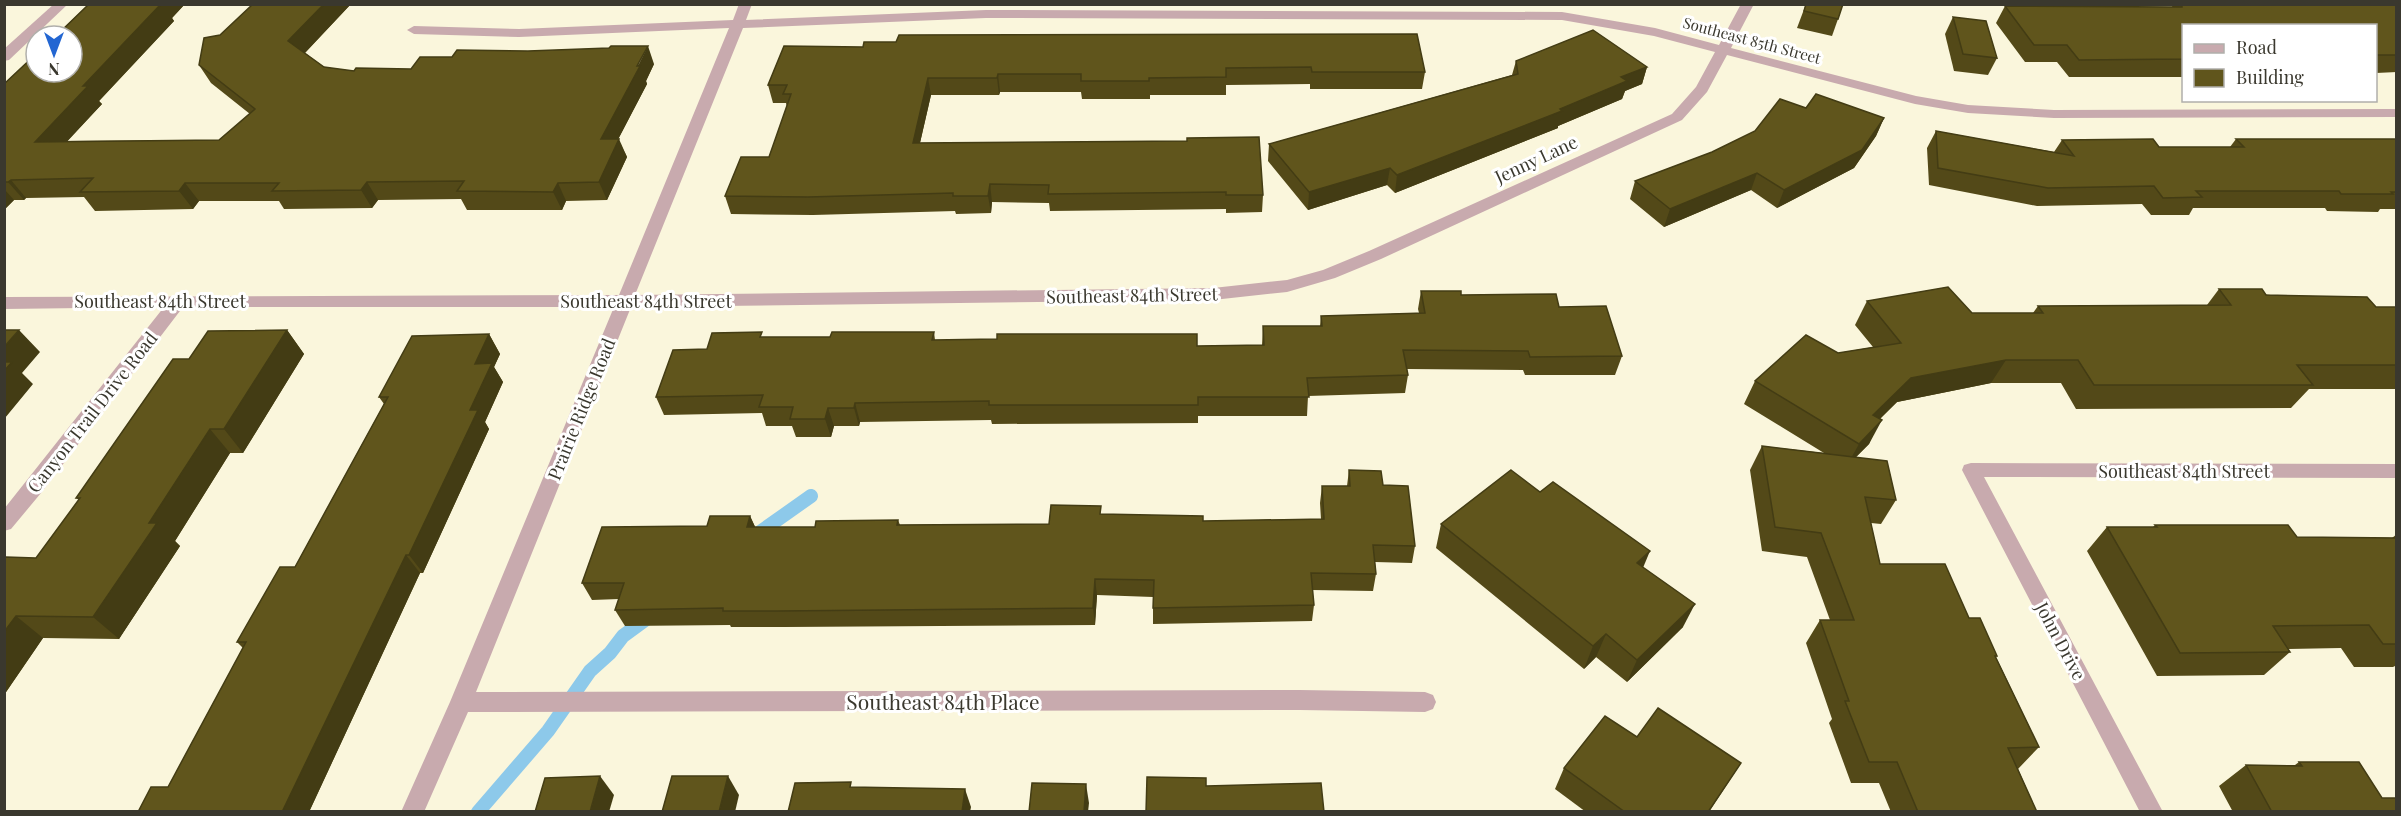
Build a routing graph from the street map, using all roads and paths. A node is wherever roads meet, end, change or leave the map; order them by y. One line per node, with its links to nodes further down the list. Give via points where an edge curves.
1 (62, 4): 7 (street)
2 (746, 4): 4 (street, Prairie Ridge Road)
3 (1748, 4): 6 (street, Jenny Lane)
4 (738, 25): 5 (street, Southeast 85th Street, via 519,33); 6 (street, Southeast 85th Street, via 986,14 1524,15 1611,23); 11 (street, Prairie Ridge Road)
5 (414, 30)
6 (1724, 50): 8 (street, Southeast 85th Street, via 1915,100 1998,112); 9 (street, Jenny Lane, via 1702,89 1677,117 1376,255)
7 (4, 57)
8 (2397, 112)
9 (1287, 286): 11 (street, Southeast 84th Street, via 1213,294)
10 (178, 301): 11 (street, Southeast 84th Street); 12 (street, Southeast 84th Street); 15 (street, Canyon Trail Drive Road)
11 (625, 302): 16 (street, Prairie Ridge Road)
12 (4, 303)
13 (1971, 470): 14 (street, Southeast 84th Street); 19 (street, John Drive)
14 (2397, 471)
15 (4, 523)
16 (461, 702): 17 (street, Southeast 84th Place); 18 (street, Prairie Ridge Road)
17 (1425, 702)
18 (412, 812)
19 (2152, 812)

